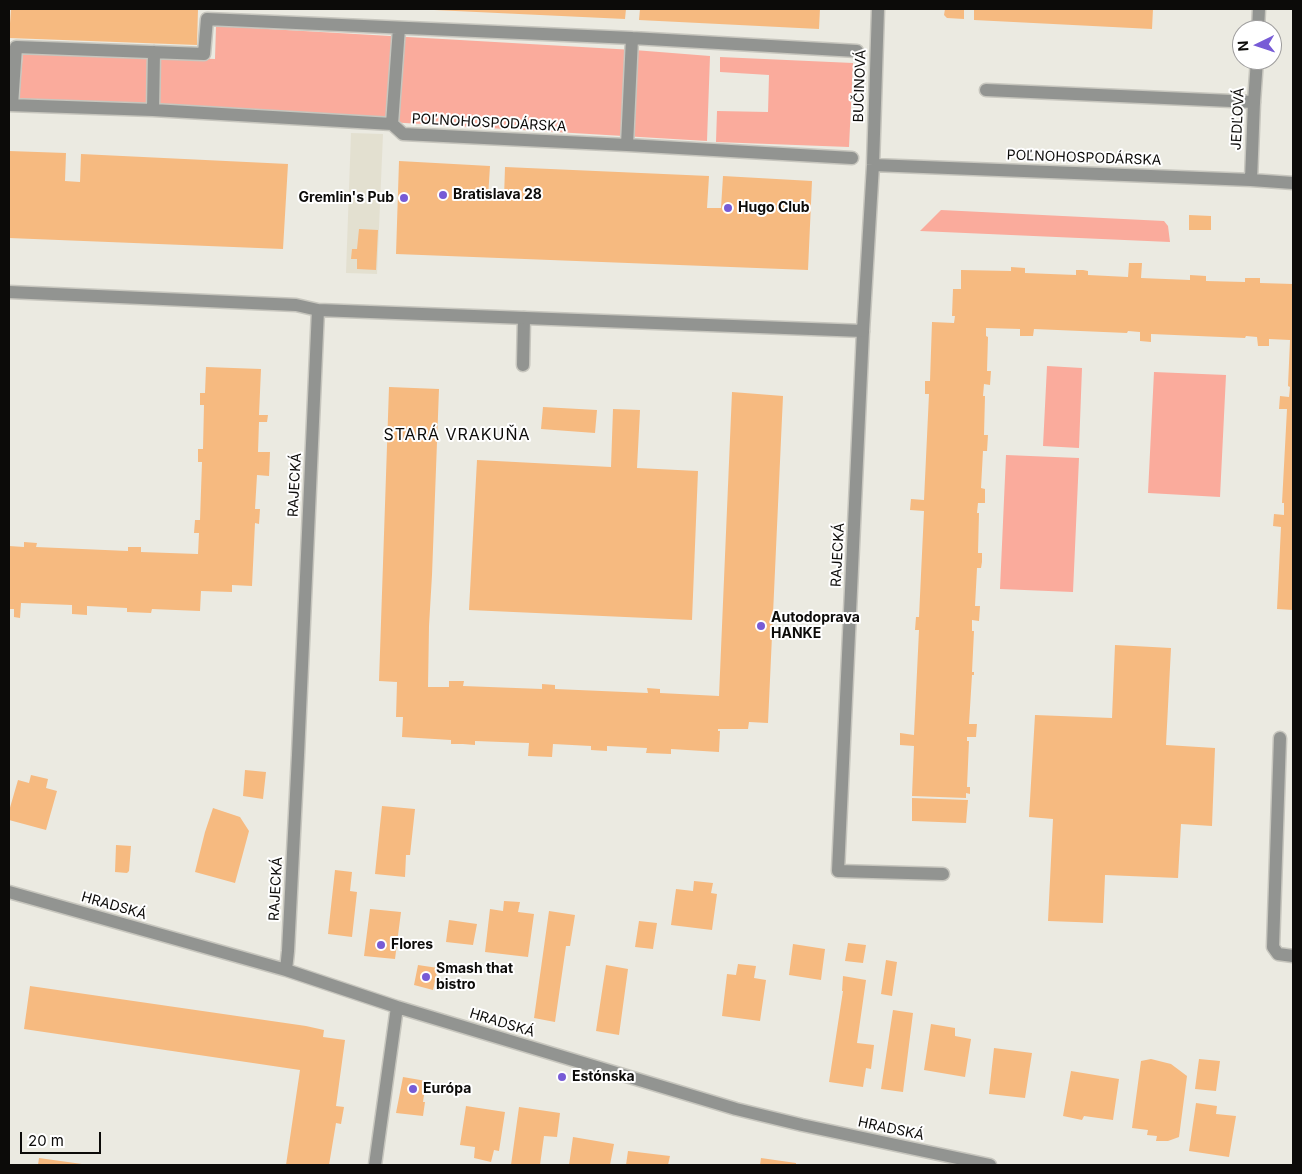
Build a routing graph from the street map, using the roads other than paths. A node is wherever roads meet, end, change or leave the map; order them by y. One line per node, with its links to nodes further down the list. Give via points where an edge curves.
1 (878, 9): 14 (street, BUČINOVÁ)
2 (399, 28): 3 (street); 5 (street, via 207,19 204,54); 11 (street)
3 (632, 38): 4 (street); 12 (street)
4 (857, 51)
5 (154, 52): 9 (street, via 16,47); 10 (street)
6 (1256, 70): 8 (street, JEDĽOVÁ)
7 (986, 90): 8 (street)
8 (1254, 102): 15 (street, JEDĽOVÁ)
9 (11, 105): 10 (street, POĽNOHOSPODÁRSKA)
10 (153, 110): 11 (street, POĽNOHOSPODÁRSKA)
11 (392, 124): 12 (street, POĽNOHOSPODÁRSKA, via 402,134)
12 (627, 144): 13 (street, POĽNOHOSPODÁRSKA)
13 (852, 158)
14 (873, 165): 15 (street, POĽNOHOSPODÁRSKA); 20 (street, RAJECKÁ)
15 (1251, 180): 16 (street, POĽNOHOSPODÁRSKA)
16 (1293, 183)
17 (9, 292): 18 (street, via 296,305)
18 (318, 310): 19 (street); 26 (street, RAJECKÁ)
19 (524, 318): 20 (street); 21 (street)
20 (863, 331): 23 (street, RAJECKÁ, via 838,871)
21 (523, 365)
22 (1280, 738): 25 (street, via 1273,947 1278,954)
23 (943, 874)
24 (9, 892): 26 (street, HRADSKÁ)
25 (1293, 956)
26 (286, 970): 27 (street, HRADSKÁ)
27 (397, 1007): 28 (street, HRADSKÁ, via 736,1110); 29 (street)
28 (977, 1164): 30 (street, HRADSKÁ)
29 (376, 1165)
30 (990, 1165)

